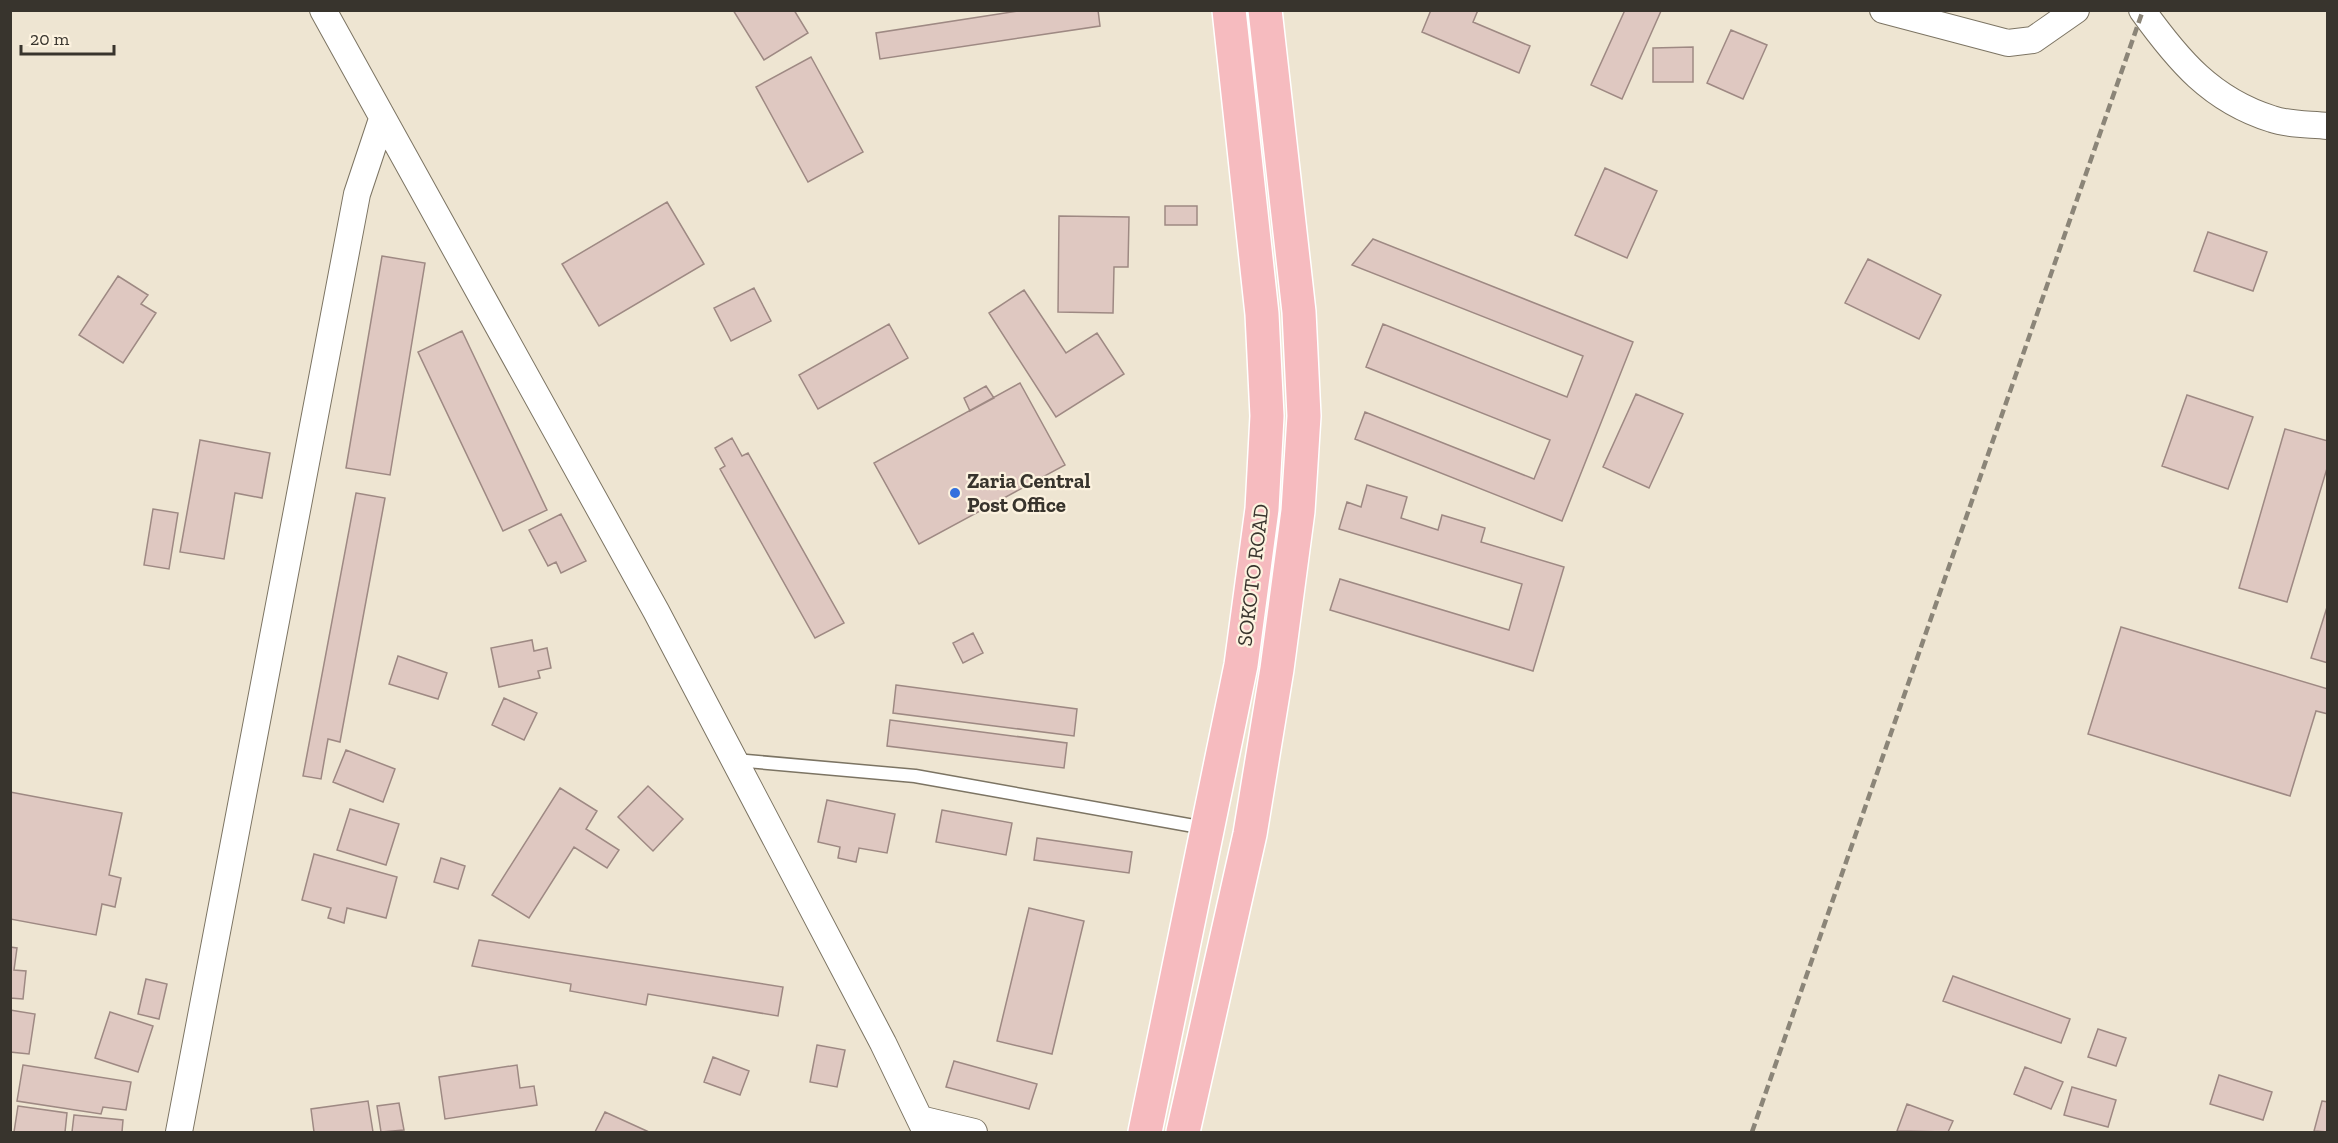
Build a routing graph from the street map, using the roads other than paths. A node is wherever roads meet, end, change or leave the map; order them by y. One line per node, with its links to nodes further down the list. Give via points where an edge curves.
1 (323, 10): 7 (street)
2 (1229, 10): 10 (main road, SOKOTO ROAD, via 1259,280 1267,416 1262,509 1241,664)
3 (1265, 10): 15 (main road, SOKOTO ROAD, via 1299,312 1304,416 1298,511 1250,834)
4 (1883, 10): 5 (street, via 2008,43 2033,40)
5 (2076, 10)
6 (2142, 10): 8 (street, via 2187,68 2231,103 2273,120)
7 (382, 119): 9 (street); 12 (street, via 357,194)
8 (2328, 126)
9 (735, 760): 10 (lane, via 915,776); 11 (street)
10 (1208, 829): 14 (main road, SOKOTO ROAD)
11 (923, 1126): 13 (street)
12 (179, 1132)
13 (974, 1132)
14 (1145, 1132)
15 (1183, 1132)

